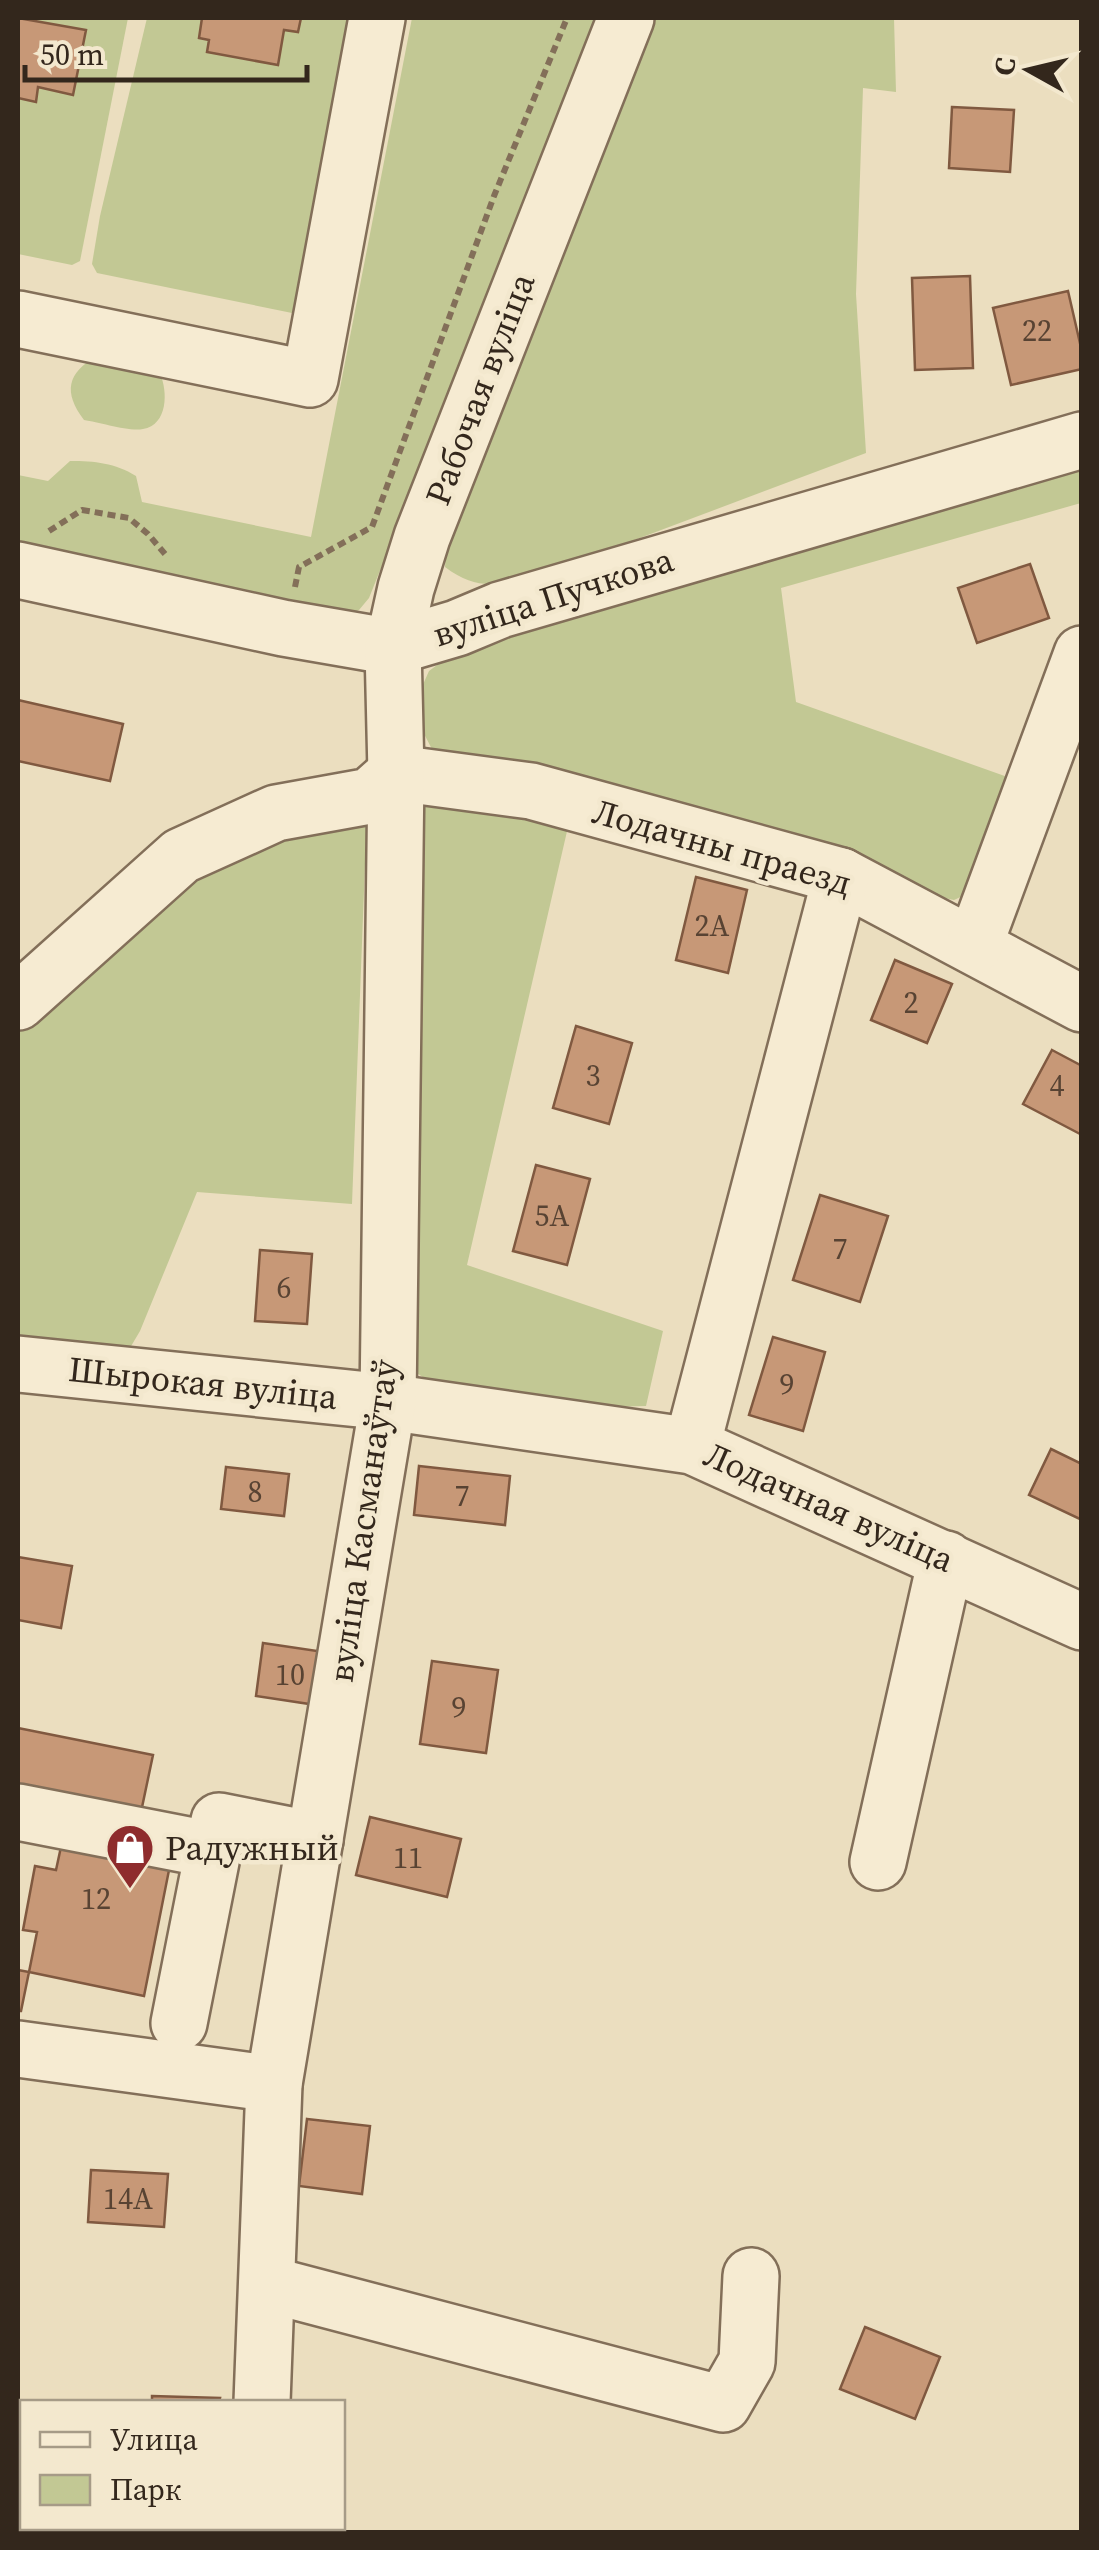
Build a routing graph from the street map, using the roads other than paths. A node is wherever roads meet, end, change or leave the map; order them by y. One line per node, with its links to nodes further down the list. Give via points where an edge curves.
1 (377, 18): 3 (street, via 310,379)
2 (626, 18): 6 (street, Рабочая вуліца, via 422,537)
3 (18, 319)
4 (1082, 440): 6 (street, вуліца Пучкова, via 500,610)
5 (28, 553): 6 (street, вуліца Пучкова, via 282,628)
6 (393, 648): 8 (street, Рабочая вуліца)
7 (1082, 654): 10 (street)
8 (396, 773): 9 (street, Лодачны праезд, via 531,791); 11 (street, via 370,796 276,813 181,856); 14 (street, вуліца Касманаўтаў)
9 (840, 876): 10 (street, Лодачны праезд); 15 (street)
10 (974, 946): 12 (street, Лодачны праезд)
11 (18, 1002)
12 (1082, 1004)
13 (18, 1364): 14 (street, Шырокая вуліца)
14 (388, 1402): 15 (street, Лодачная вуліца); 19 (street, вуліца Касманаўтаў)
15 (692, 1446): 16 (street, Лодачная вуліца)
16 (946, 1559): 17 (street, Лодачная вуліца); 21 (street)
17 (1082, 1622)
18 (18, 1812): 20 (street)
19 (315, 1840): 20 (street, via 219,1821); 24 (street, вуліца Касманаўтаў)
20 (213, 1850): 22 (street)
21 (878, 1862)
22 (180, 2023)
23 (18, 2049): 24 (street)
24 (274, 2084): 26 (street, вуліца Касманаўтаў)
25 (751, 2276): 26 (street, via 747,2362 723,2404)
26 (267, 2284): 27 (street, вуліца Касманаўтаў)
27 (262, 2400)

